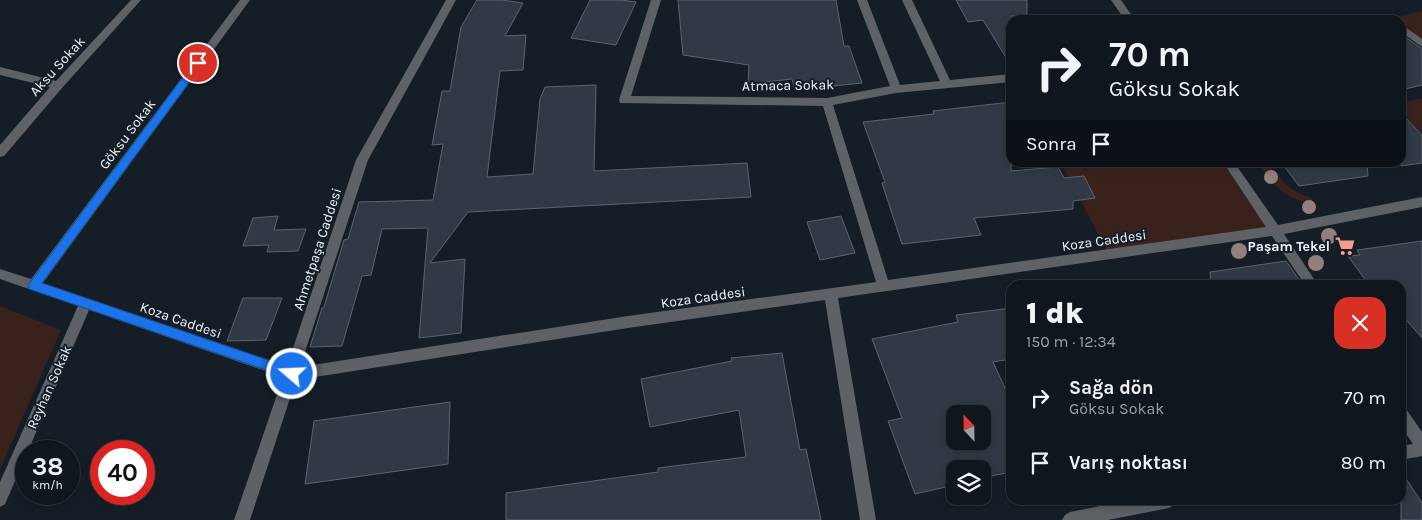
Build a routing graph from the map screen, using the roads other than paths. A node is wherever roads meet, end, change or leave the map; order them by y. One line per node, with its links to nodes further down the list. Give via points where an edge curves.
1 (136, 0): 14 (street, Aksu Sokak)
2 (245, 0): 23 (street, Göksu Sokak)
3 (451, 0): 27 (street, Ahmetpaşa Caddesi, via 362,160)
4 (656, 0): 16 (street, Atmaca Sokak, via 624,100)
5 (862, 0): 15 (street)
6 (907, 0): 13 (street)
7 (1116, 0): 8 (street)
8 (1126, 15)
9 (1406, 31): 10 (street)
10 (1422, 44)
11 (0, 71): 14 (street)
12 (1006, 78): 13 (street, Atmaca Sokak)
13 (947, 84): 15 (street, Atmaca Sokak)
14 (58, 85): 17 (street, Aksu Sokak)
15 (896, 89): 16 (street, Atmaca Sokak)
16 (827, 102): 24 (street)
17 (0, 153)
18 (1231, 167): 20 (street)
19 (1422, 202): 20 (street, Koza Caddesi)
20 (1274, 231): 22 (street); 24 (street, Koza Caddesi)
21 (0, 274): 23 (street, Koza Caddesi)
22 (1308, 280)
23 (34, 285): 26 (street, Koza Caddesi)
24 (884, 288): 25 (street, Koza Caddesi)
25 (831, 295): 27 (street, Koza Caddesi, via 628,322); 35 (street)
26 (86, 303): 27 (street, Koza Caddesi); 32 (street, Reyhan Sokak)
27 (292, 374): 34 (street, Ahmetpaşa Caddesi)
28 (1406, 421): 29 (street)
29 (1422, 444)
30 (1422, 449): 31 (street)
31 (1406, 452)
32 (0, 499)
33 (1144, 505): 36 (street)
34 (242, 520)
35 (868, 520)
36 (1070, 520)

